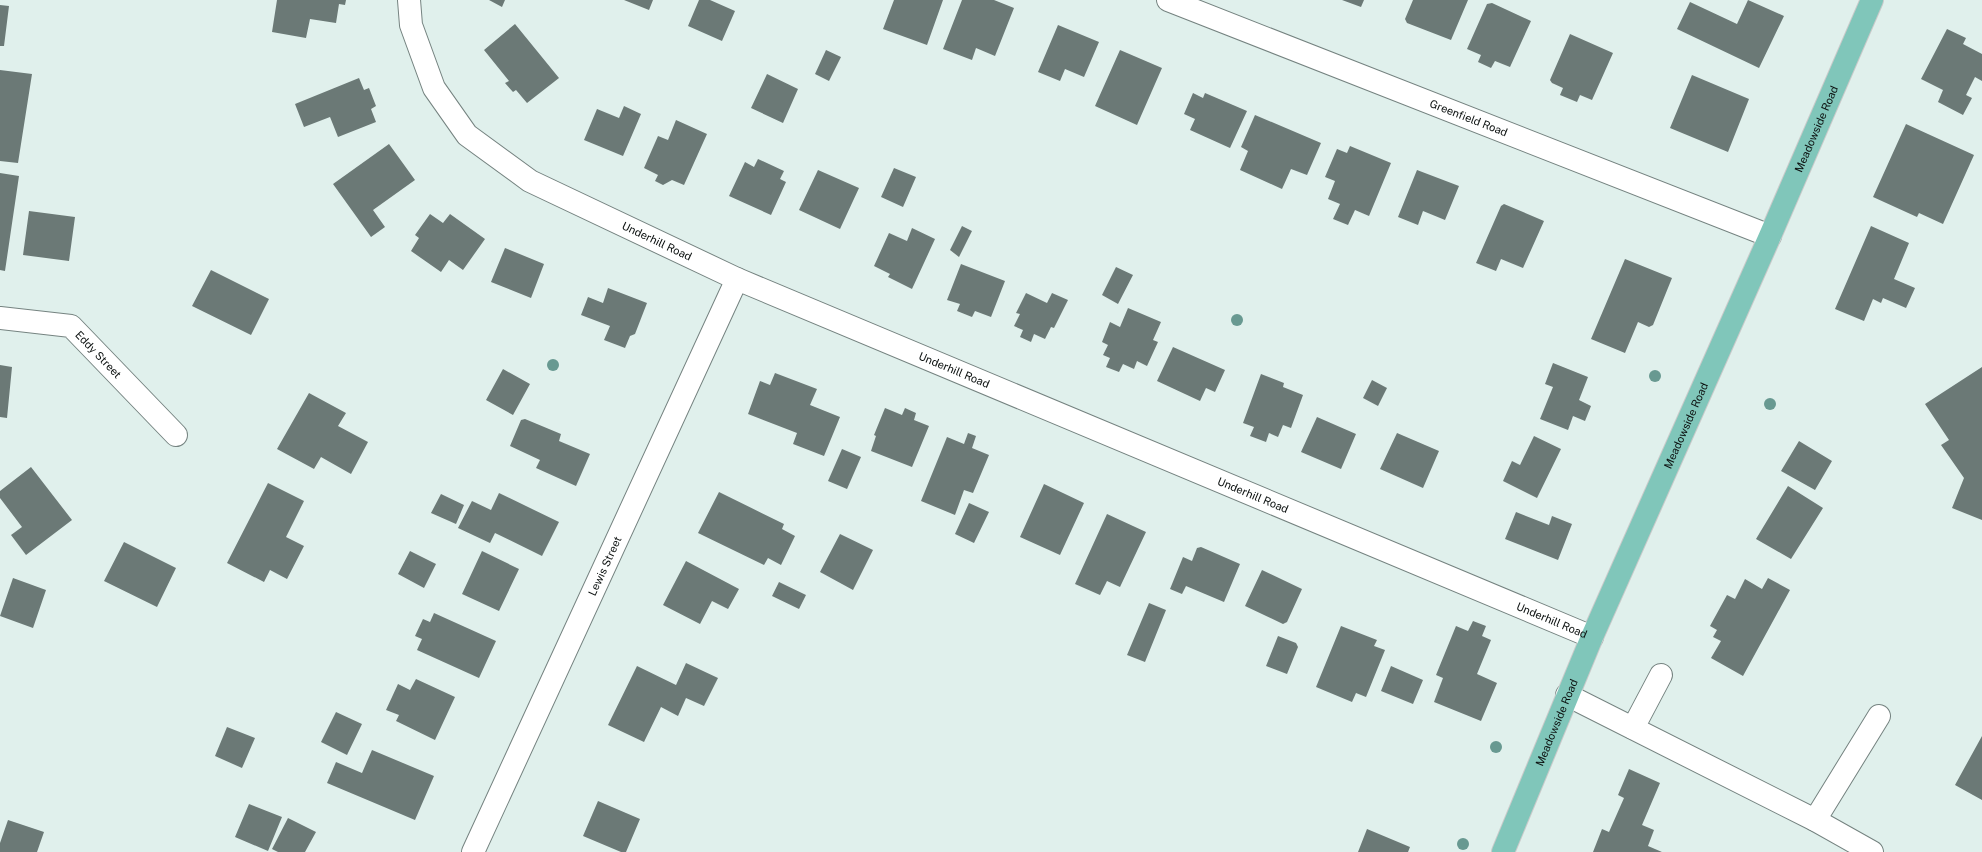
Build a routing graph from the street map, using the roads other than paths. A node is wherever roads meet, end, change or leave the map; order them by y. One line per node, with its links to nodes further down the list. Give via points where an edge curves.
1 (409, 0): 5 (street, Underhill Road, via 411,25 434,88 467,135 530,181)
2 (1168, 0): 4 (street, Greenfield Road)
3 (1872, 0): 4 (main road, Meadowside Road)
4 (1770, 236): 8 (main road, Meadowside Road)
5 (737, 279): 8 (street, Underhill Road); 14 (street, Lewis Street)
6 (0, 318): 7 (street, Eddy Street, via 71,326)
7 (176, 435)
8 (1592, 637): 10 (main road, Meadowside Road)
9 (1662, 675): 12 (street)
10 (1567, 695): 12 (street); 15 (main road, Meadowside Road)
11 (1879, 716): 13 (street)
12 (1633, 728): 13 (street)
13 (1815, 820): 16 (street)
14 (473, 852)
15 (1503, 852)
16 (1872, 852)

